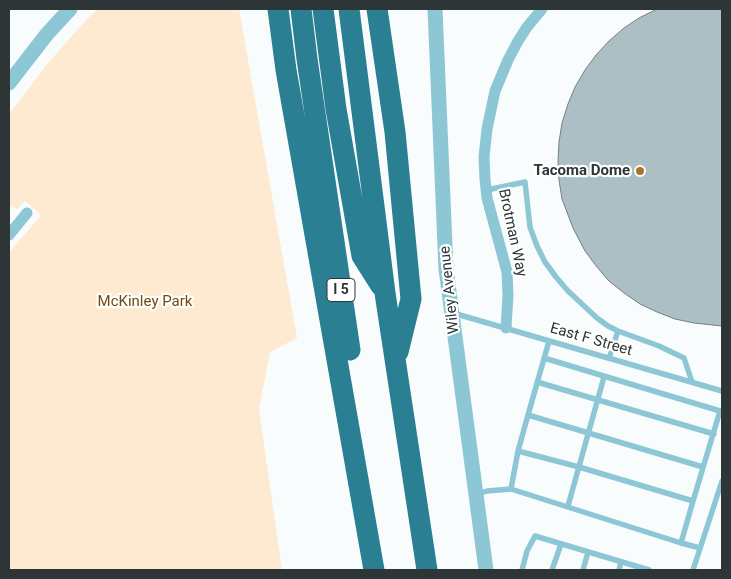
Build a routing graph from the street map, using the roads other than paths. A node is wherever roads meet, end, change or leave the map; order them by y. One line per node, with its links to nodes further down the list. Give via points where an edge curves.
1 (70, 9): 9 (street)
2 (278, 9): 42 (highway, I 5)
3 (301, 9): 43 (highway, I 5)
4 (323, 9): 13 (highway, I 5, via 336,108 362,256)
5 (350, 9): 13 (highway, I 5)
6 (377, 9): 20 (highway, via 395,132 412,299)
7 (435, 9): 14 (street, Wiley Avenue, via 446,269)
8 (542, 9): 10 (street, Brotman Way, via 518,41 495,91 484,157)
9 (9, 83)
10 (487, 190): 15 (street, Brotman Way, via 507,272); 16 (lane, via 525,182 530,227 545,262 568,291)
11 (27, 213): 12 (street)
12 (9, 234)
13 (386, 293): 20 (highway, I 5)
14 (452, 312): 15 (lane, East F Street); 34 (street, Wiley Avenue)
15 (506, 328): 17 (lane, East F Street)
16 (618, 332): 19 (lane); 23 (lane, via 684,358)
17 (549, 341): 18 (lane); 19 (lane, East F Street)
18 (544, 358): 21 (lane); 22 (lane)
19 (609, 358): 23 (lane, East F Street)
20 (395, 362): 44 (highway, I 5)
21 (604, 377): 25 (lane); 28 (lane, via 720,412)
22 (538, 382): 25 (lane); 26 (lane)
23 (692, 382): 24 (lane, East F Street)
24 (722, 391)
25 (598, 399): 27 (lane); 28 (lane)
26 (528, 415): 27 (lane); 29 (lane)
27 (588, 433): 30 (lane); 31 (lane)
28 (714, 434): 31 (lane)
29 (518, 451): 30 (lane); 33 (lane)
30 (579, 467): 35 (lane); 36 (lane)
31 (703, 467): 35 (lane)
32 (722, 481): 39 (lane)
33 (511, 489): 34 (lane); 36 (lane)
34 (476, 494): 45 (street, Wiley Avenue)
35 (693, 501): 37 (lane)
36 (568, 506): 37 (lane)
37 (681, 543): 39 (lane)
38 (560, 544): 40 (lane); 46 (lane, via 535,536); 47 (lane)
39 (700, 548): 51 (lane)
40 (588, 552): 41 (lane); 48 (lane)
41 (621, 562): 49 (lane); 50 (lane)
42 (374, 570)
43 (382, 570)
44 (427, 570)
45 (486, 570)
46 (522, 570)
47 (552, 570)
48 (583, 570)
49 (619, 570)
50 (649, 570)
51 (693, 570)

